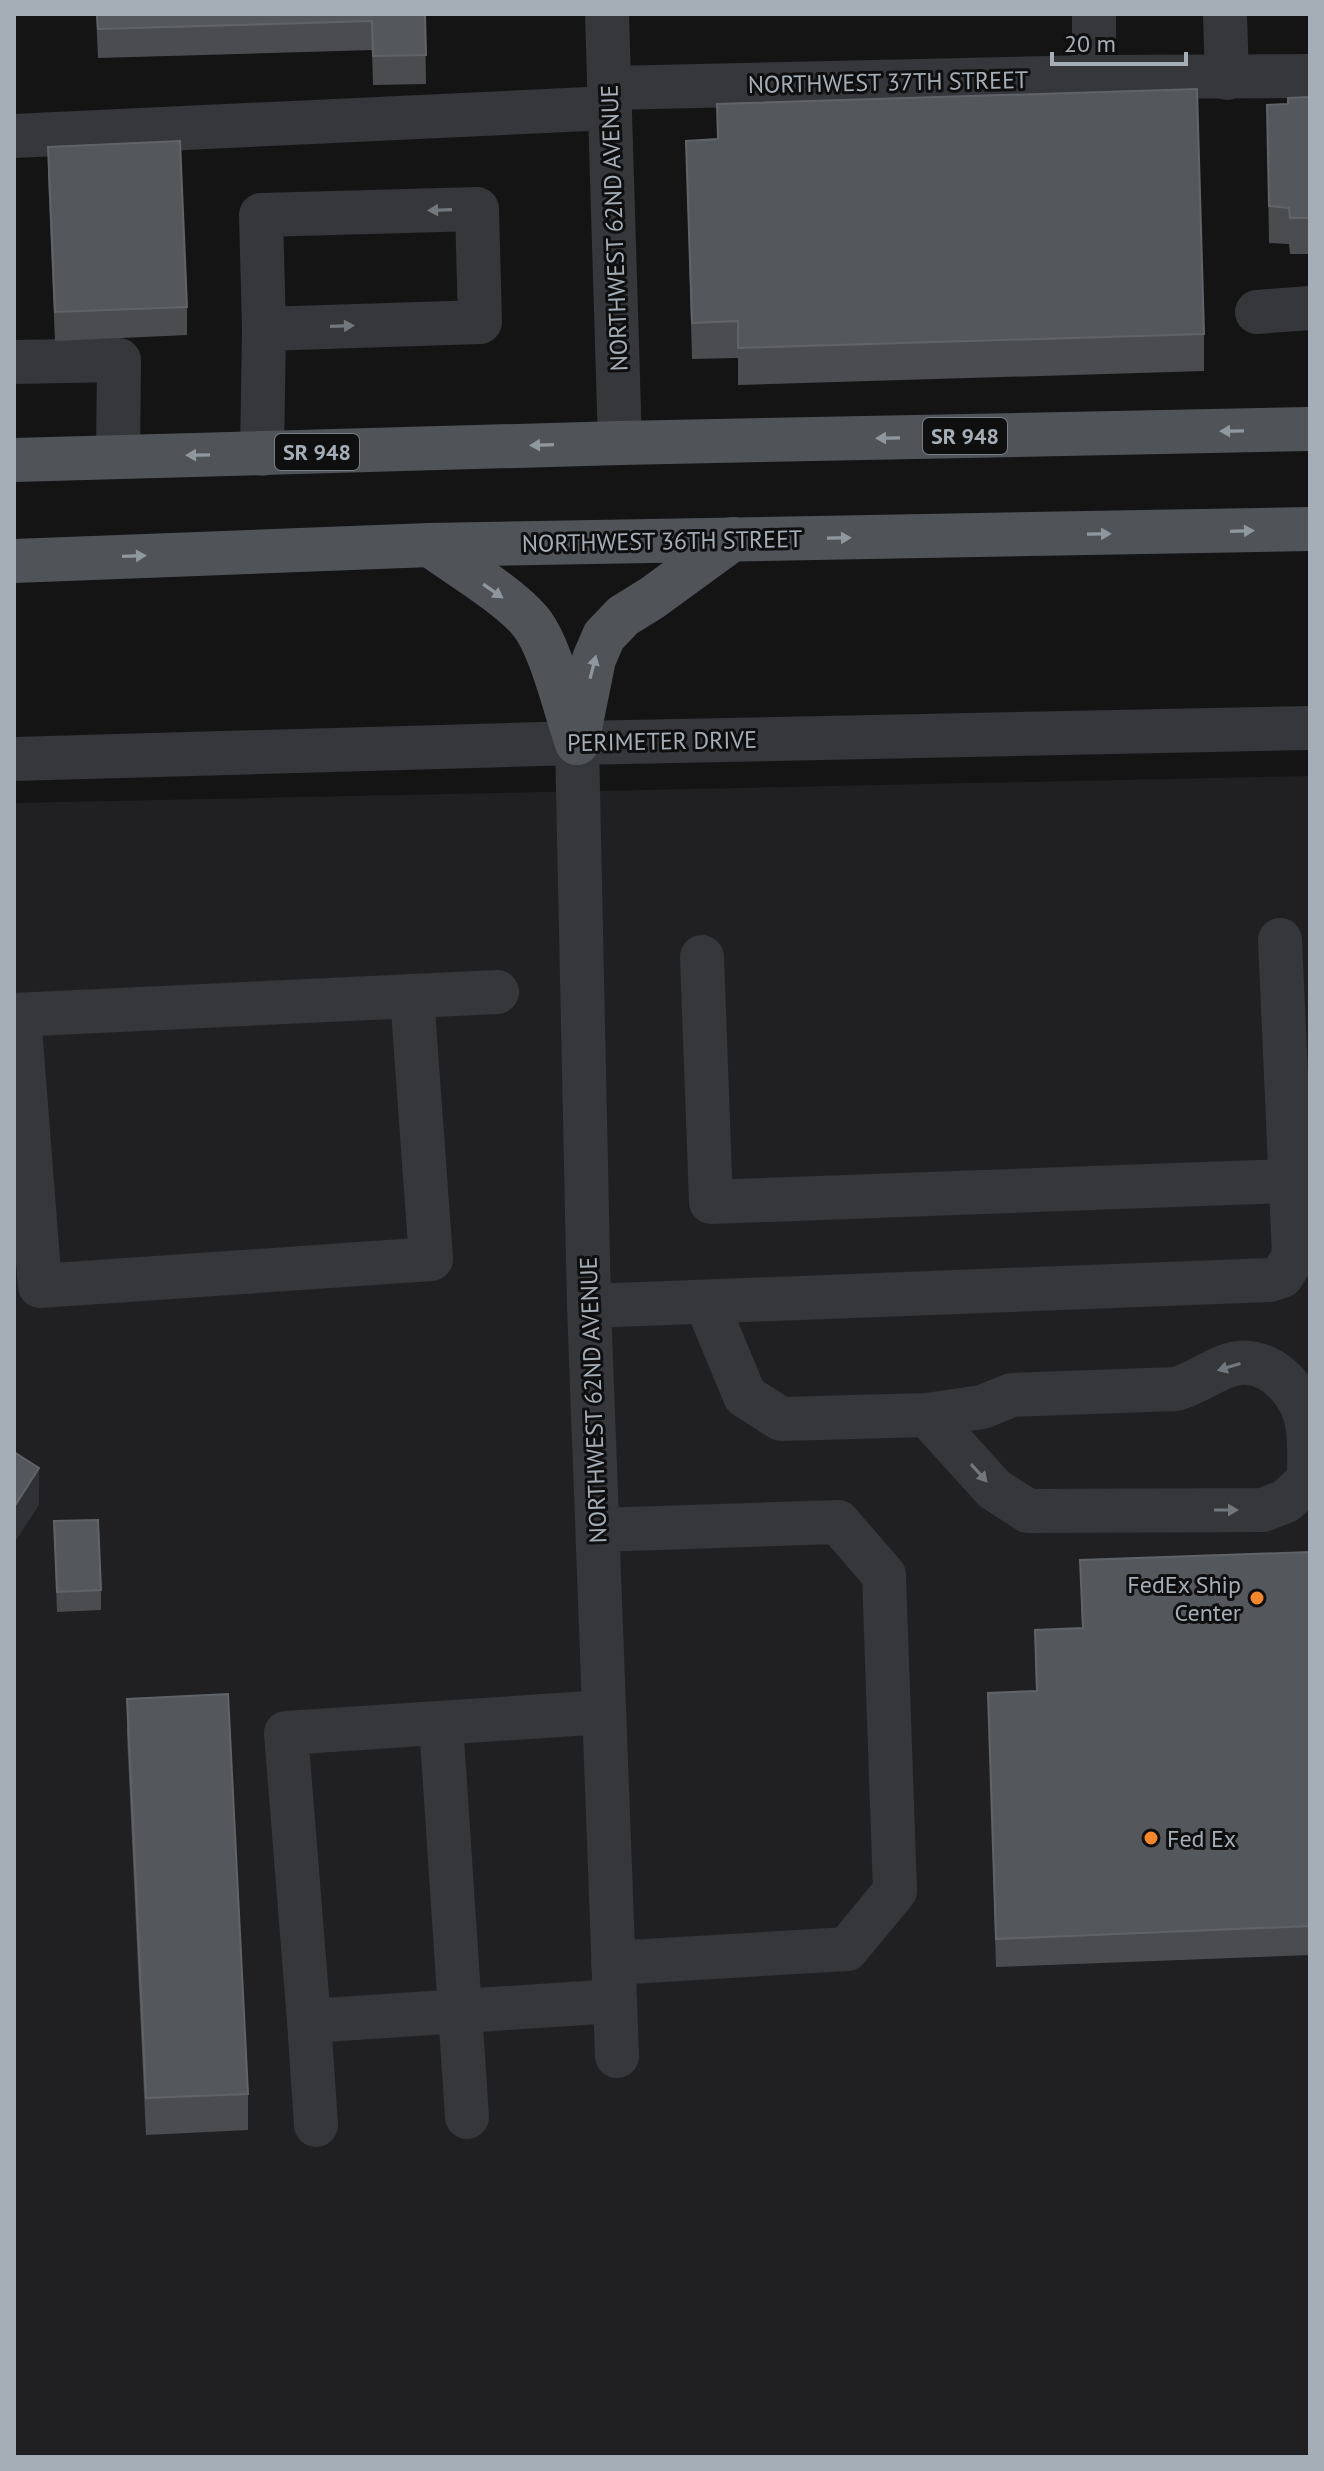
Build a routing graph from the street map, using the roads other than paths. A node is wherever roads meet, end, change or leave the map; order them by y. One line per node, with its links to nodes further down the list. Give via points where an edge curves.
1 (607, 14): 8 (street, NORTHWEST 62ND AVENUE)
2 (1094, 14): 6 (street)
3 (1225, 14): 7 (street)
4 (1250, 14): 7 (street)
5 (1310, 76): 7 (street, NORTHWEST 37TH STREET)
6 (1094, 77): 7 (street, NORTHWEST 37TH STREET); 8 (street, NORTHWEST 37TH STREET)
7 (1240, 77)
8 (610, 98): 9 (street, NORTHWEST 37TH STREET); 15 (street, NORTHWEST 62ND AVENUE)
9 (14, 136)
10 (1310, 308): 11 (street)
11 (1257, 312)
12 (264, 329): 12 (street, one-way to 12, via 480,322 477,209 261,215); 16 (street)
13 (14, 362): 17 (street, via 119,360)
14 (1310, 429): 15 (main road, SR 948, one-way to 15)
15 (620, 443): 16 (main road, SR 948, one-way to 16)
16 (262, 454): 17 (main road, SR 948, one-way to 17)
17 (118, 456): 18 (main road, SR 948)
18 (14, 460)
19 (1310, 529): 20 (main road, NORTHWEST 36TH STREET, one-way to 19)
20 (733, 539): 21 (main road, NORTHWEST 36TH STREET); 24 (main road, one-way to 20, via 594,659 604,636 623,616)
21 (430, 545): 22 (main road, NORTHWEST 36TH STREET, one-way to 21); 24 (main road, one-way to 24, via 532,623)
22 (14, 561)
23 (1310, 728): 24 (street, PERIMETER DRIVE)
24 (577, 743): 25 (street, PERIMETER DRIVE); 33 (street, NORTHWEST 62ND AVENUE)
25 (14, 759)
26 (1280, 940): 31 (street)
27 (702, 957): 31 (street, via 711,1202)
28 (497, 992): 29 (street)
29 (412, 996): 30 (street); 30 (street, via 431,1259 40,1286)
30 (17, 1015)
31 (1301, 1180): 32 (street, via 1294,1256 1282,1276 1270,1280)
32 (706, 1302): 33 (street); 34 (street, via 745,1396 781,1419)
33 (589, 1306): 35 (street, NORTHWEST 62ND AVENUE)
34 (927, 1415): 34 (street, one-way to 34, via 994,1489 1028,1511 1263,1510 1286,1501 1309,1480 1308,1427 1299,1401 1281,1375 1259,1365 1219,1369 1176,1389 1012,1395 982,1407)
35 (598, 1530): 36 (street, NORTHWEST 62ND AVENUE); 38 (street, via 838,1522 884,1575 895,1891 847,1949)
36 (604, 1712): 37 (street); 38 (street, NORTHWEST 62ND AVENUE)
37 (441, 1723): 39 (street); 40 (street, via 286,1733)
38 (614, 1982): 39 (street); 41 (street, NORTHWEST 62ND AVENUE)
39 (460, 2011): 40 (street); 42 (street)
40 (309, 2021): 43 (street)
41 (617, 2056)
42 (467, 2117)
43 (316, 2125)

